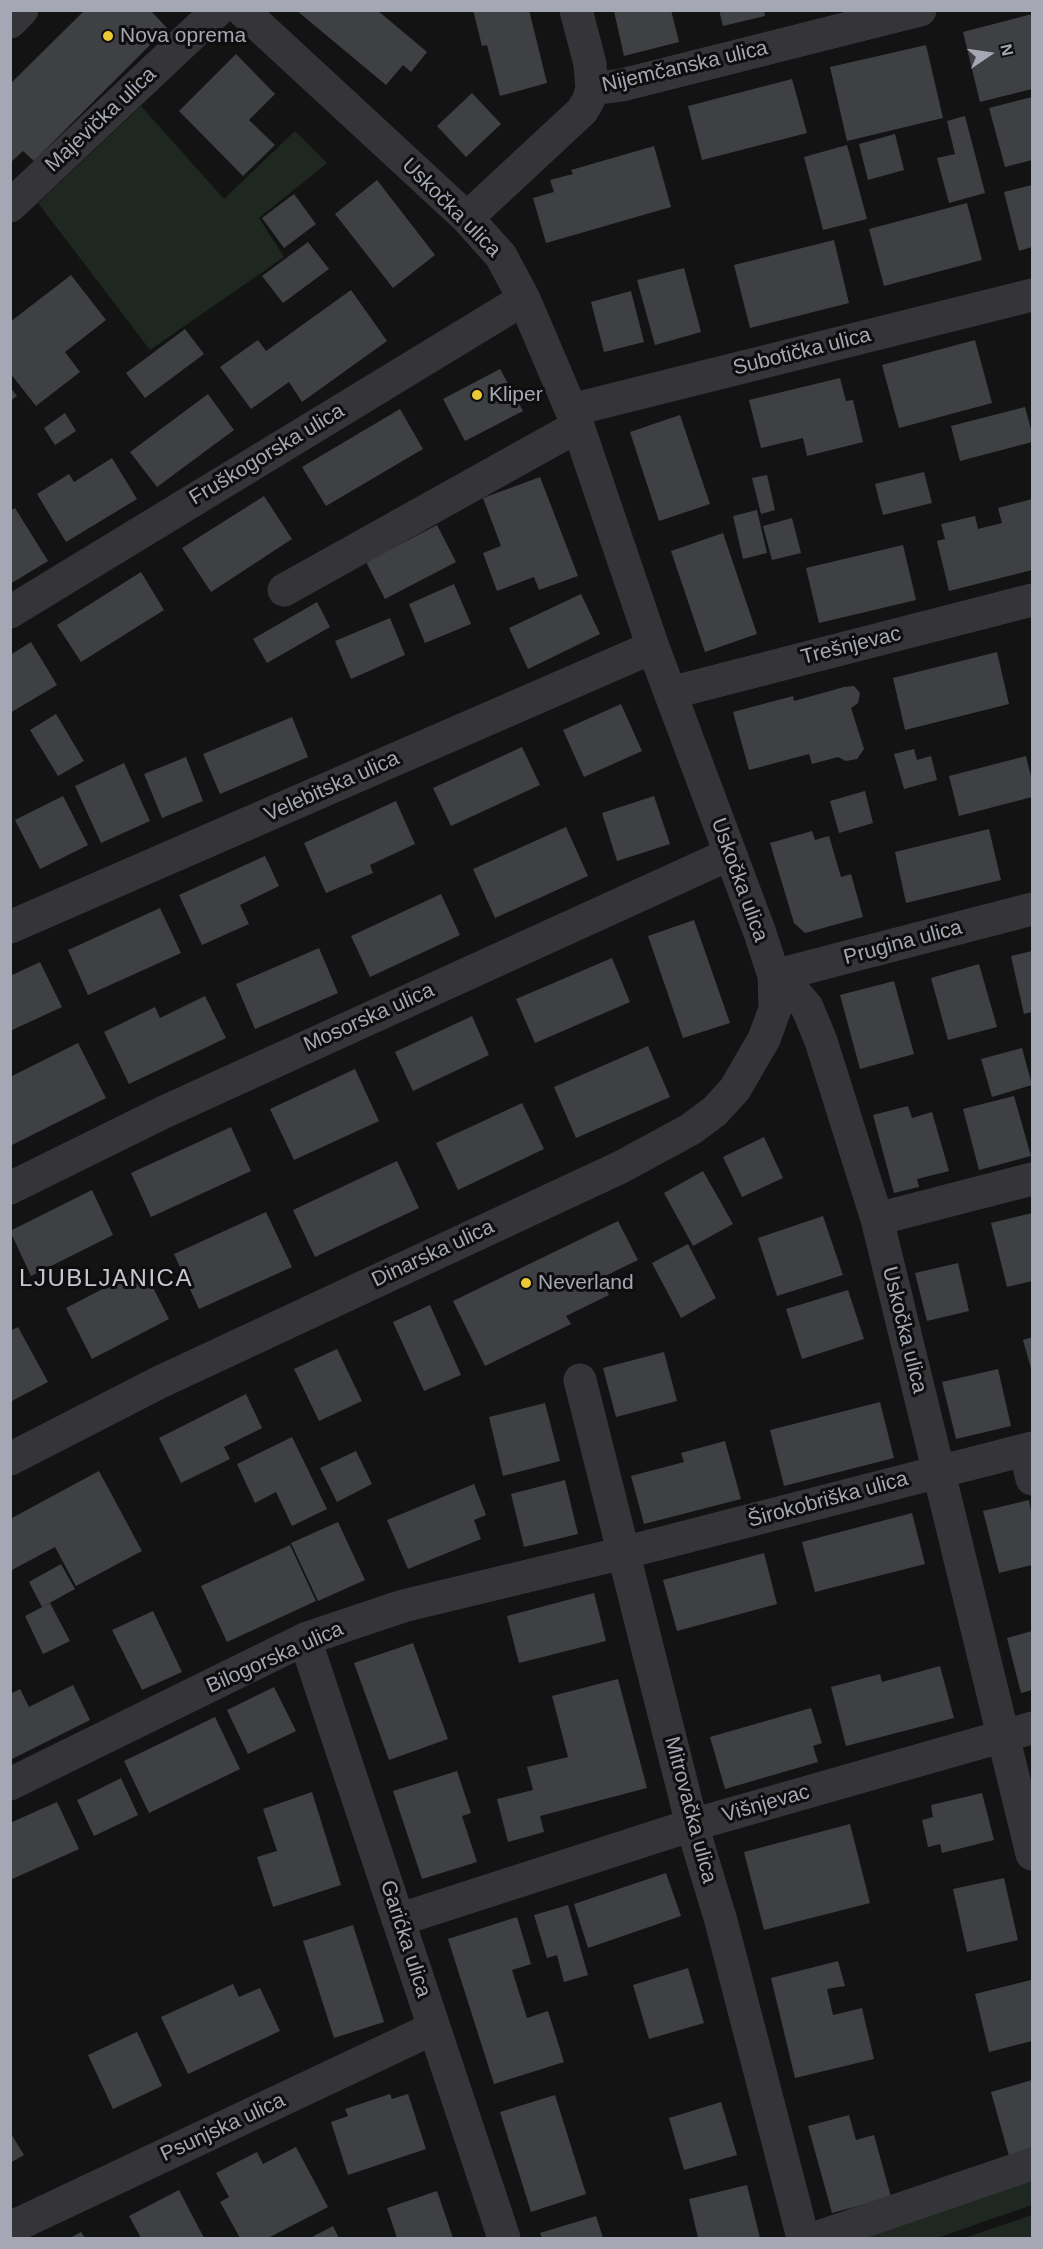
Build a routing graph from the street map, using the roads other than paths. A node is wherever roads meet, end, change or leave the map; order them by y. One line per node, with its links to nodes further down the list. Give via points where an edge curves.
1 (22, 10): 6 (street)
2 (218, 10): 8 (street, Majevička ulica)
3 (242, 10): 9 (street, Uskočka ulica)
4 (576, 10): 7 (street, via 590,64)
5 (920, 10): 7 (street, Nijemčanska ulica, via 622,85)
6 (10, 22)
7 (592, 89): 9 (street, Nijemčanska ulica, via 582,111)
8 (10, 206)
9 (467, 218): 11 (street, Uskočka ulica, via 501,256)
10 (1032, 295): 12 (street, Subotička ulica)
11 (524, 298): 12 (street, Uskočka ulica); 15 (street, Fruškogorska ulica)
12 (575, 418): 13 (street, Subotička ulica); 16 (street, Uskočka ulica)
13 (284, 590)
14 (1032, 600): 17 (street, Trešnjevac)
15 (10, 612)
16 (653, 647): 17 (street, Uskočka ulica); 20 (street, Velebitska ulica)
17 (670, 693): 18 (street, Uskočka ulica)
18 (730, 854): 21 (street, Uskočka ulica); 23 (street, Mosorska ulica, via 164,1112)
19 (1032, 909): 21 (street, Prugina ulica)
20 (10, 927)
21 (774, 976): 24 (street, Uskočka ulica, via 807,1007); 26 (street, Dinarska ulica, via 775,1009 754,1059 735,1089 691,1129 621,1167 160,1382)
22 (1032, 1179): 24 (street)
23 (10, 1188)
24 (877, 1219): 28 (street, Uskočka ulica)
25 (580, 1380): 29 (street, Mitrovačka ulica)
26 (10, 1459)
27 (1030, 1459): 28 (street, Širokobriška ulica)
28 (938, 1471): 29 (street, Širokobriška ulica); 31 (street, Uskočka ulica)
29 (623, 1553): 30 (street, Bilogorska ulica, via 404,1606); 33 (street, Mitrovačka ulica)
30 (306, 1639): 32 (street, Bilogorska ulica); 35 (street, Garićka ulica)
31 (1018, 1732): 33 (street, Višnjevac); 34 (street, Uskočka ulica)
32 (10, 1784)
33 (692, 1825): 35 (street, Višnjevac); 40 (street, Mitrovačka ulica, via 721,1921)
34 (1032, 1854)
35 (398, 1920): 36 (street, Garićka ulica)
36 (434, 2028): 38 (street, Psunjska ulica); 39 (street, Garićka ulica)
37 (1032, 2164): 41 (street)
38 (10, 2228)
39 (504, 2238)
40 (803, 2238)
41 (815, 2238)

